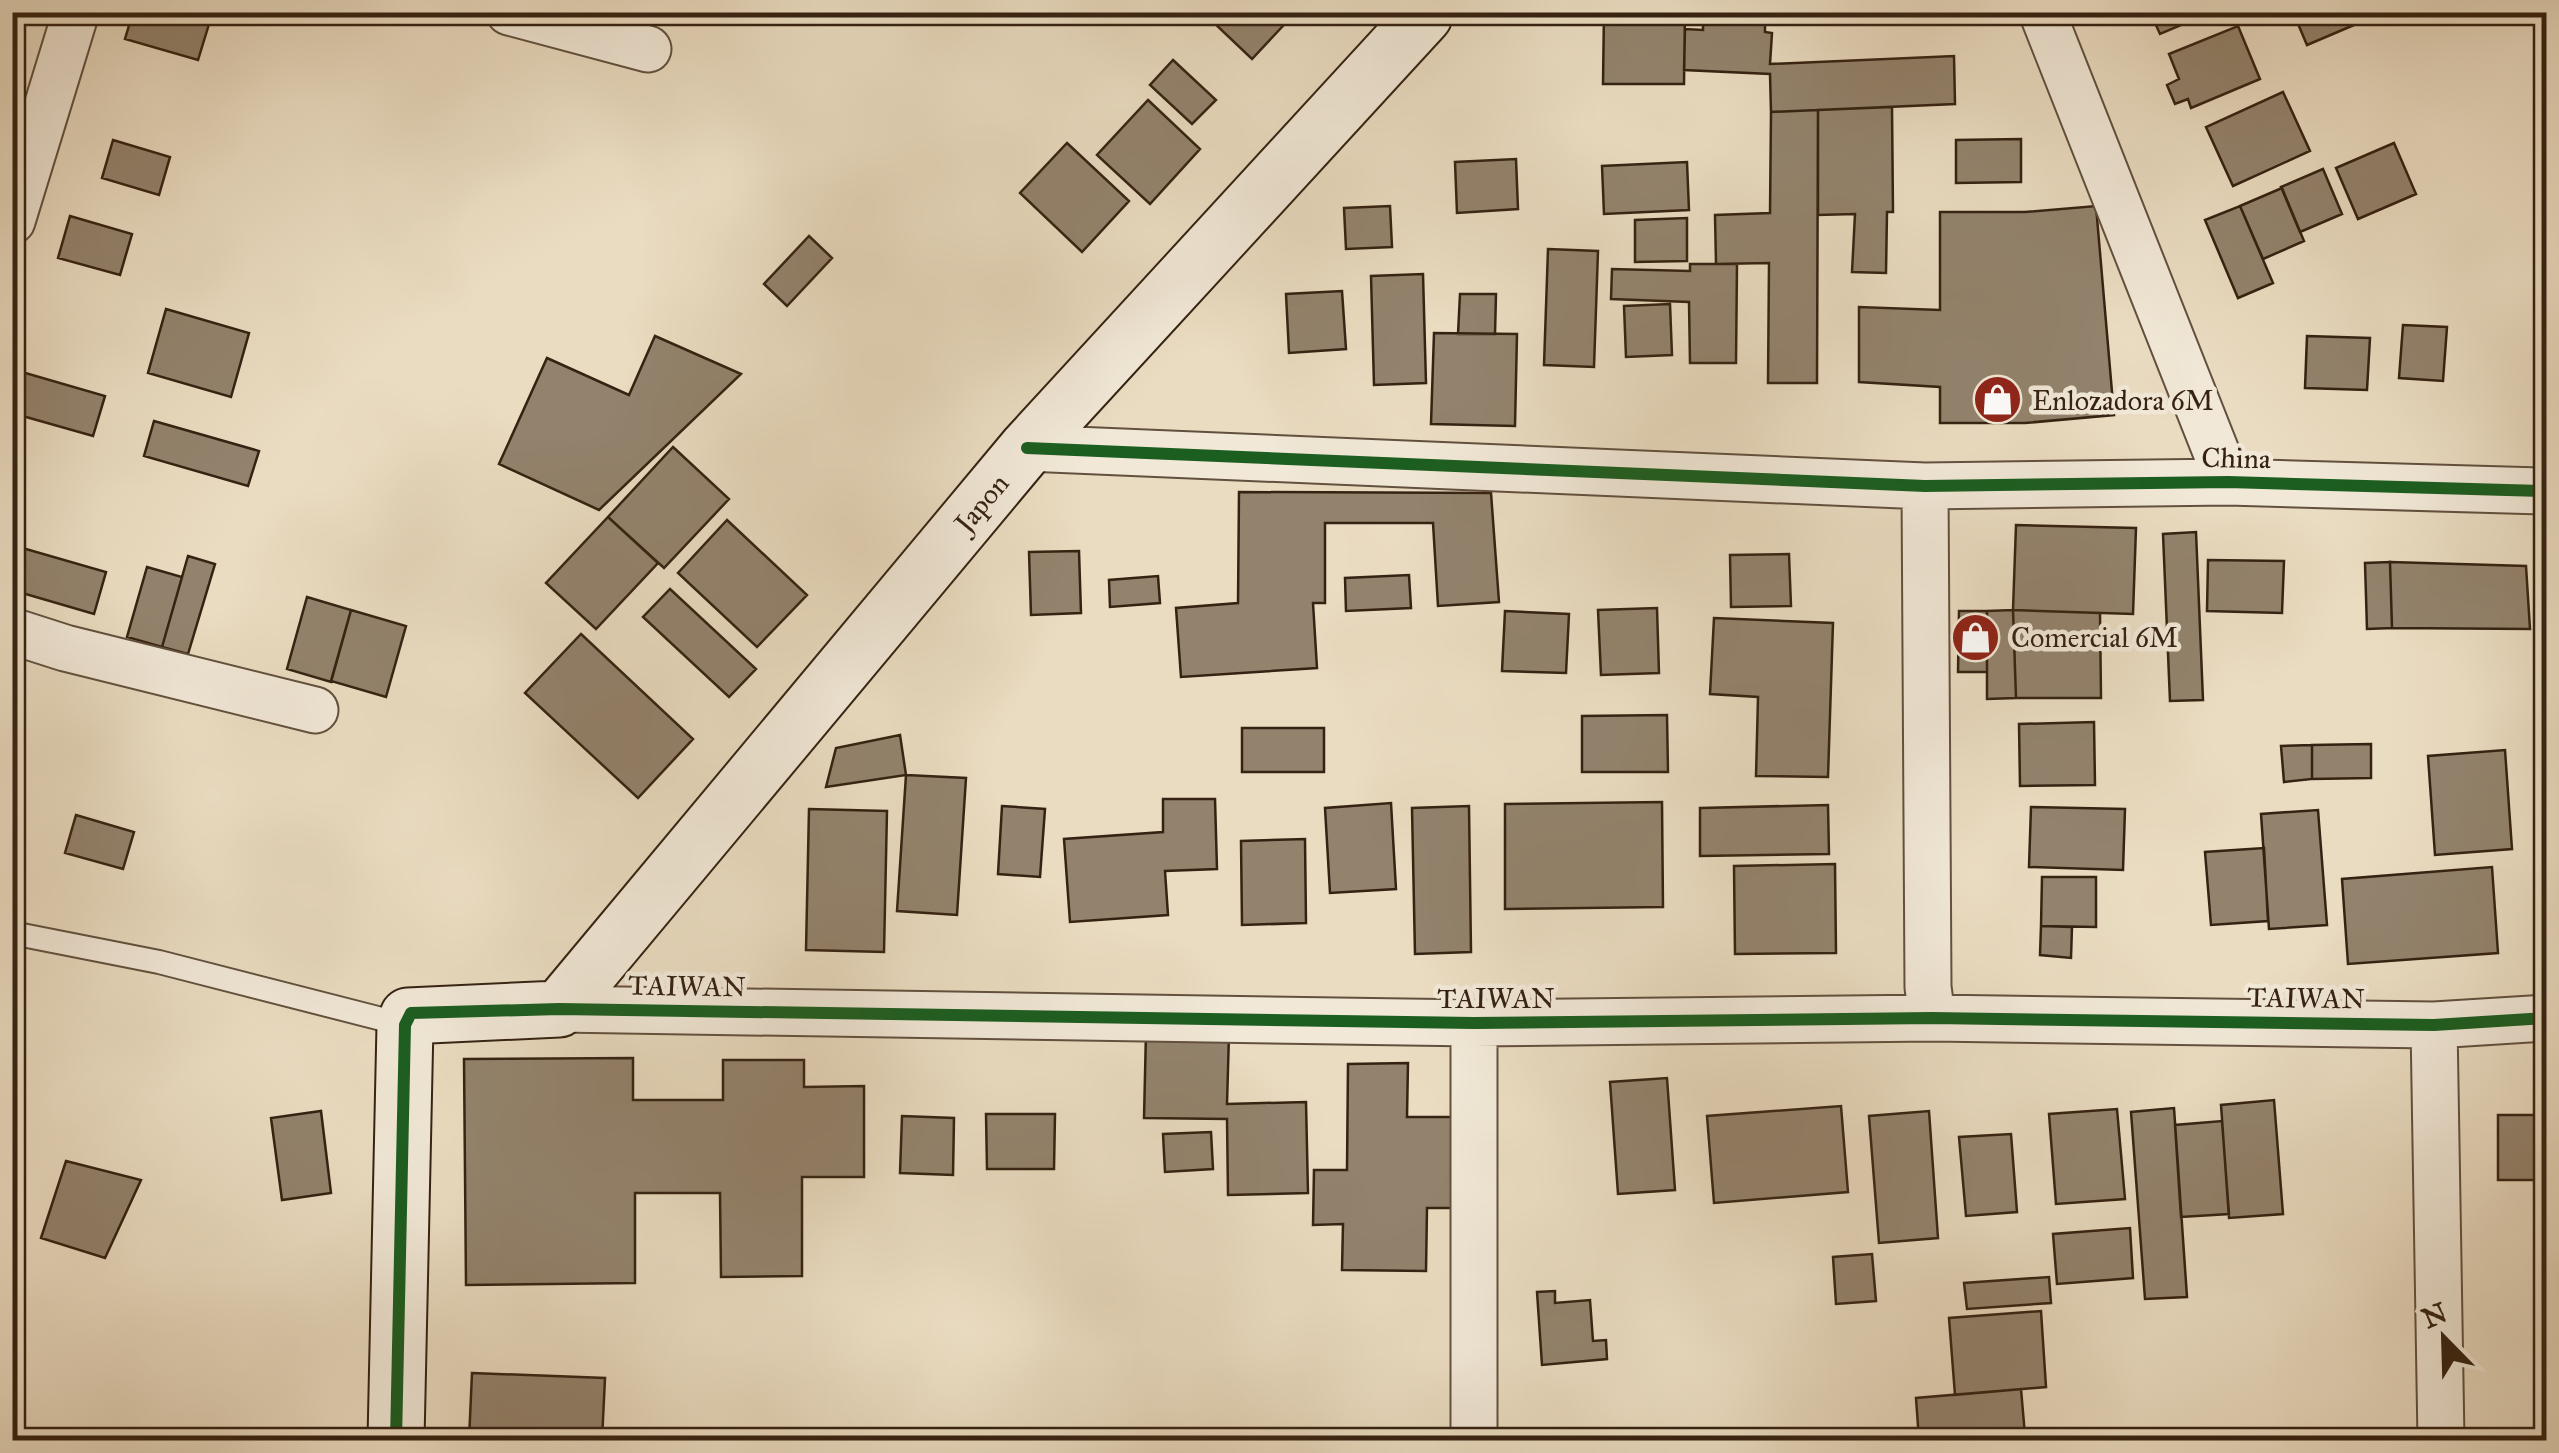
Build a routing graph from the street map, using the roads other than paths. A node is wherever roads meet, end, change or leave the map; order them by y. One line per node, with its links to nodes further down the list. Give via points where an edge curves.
1 (76, 12): 6 (street)
2 (509, 12): 5 (street)
3 (2042, 12): 8 (street)
4 (1426, 14): 7 (street, Japon)
5 (648, 49)
6 (12, 221)
7 (1027, 448): 9 (street, China); 14 (street, Japon)
8 (2228, 482): 9 (street, China); 10 (street, China)
9 (1925, 486): 15 (street)
10 (2546, 491)
11 (12, 631): 12 (street)
12 (315, 710)
13 (12, 933): 17 (lane)
14 (558, 1009): 17 (street, via 411,1014); 18 (street, TAIWAN)
15 (1932, 1018): 18 (street, TAIWAN); 19 (street, TAIWAN)
16 (2546, 1018): 19 (street, TAIWAN)
17 (405, 1024): 20 (street)
18 (1474, 1024): 21 (street)
19 (2434, 1025): 22 (street)
20 (396, 1440)
21 (1474, 1440)
22 (2441, 1440)

